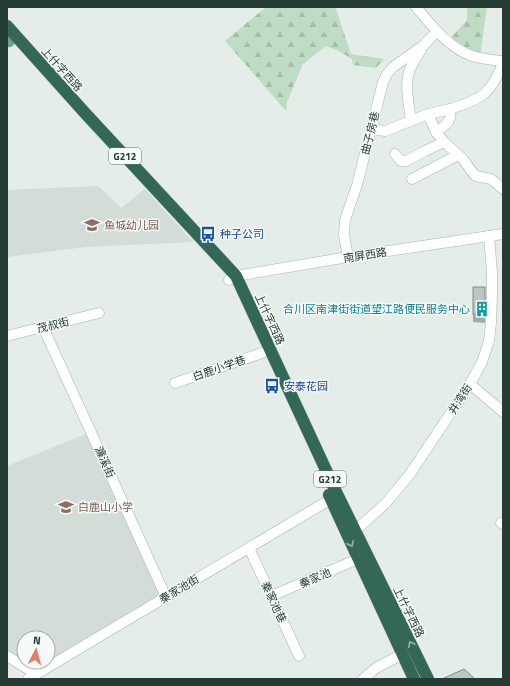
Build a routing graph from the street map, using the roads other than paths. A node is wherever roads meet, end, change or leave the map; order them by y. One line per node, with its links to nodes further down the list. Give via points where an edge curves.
1 (416, 7): 2 (street)
2 (437, 31): 4 (street, 曲子房巷); 5 (street, via 471,56)
3 (8, 35): 19 (highway, 上什字西路 / G212)
4 (424, 45): 8 (street, via 407,78); 9 (street, 曲子房巷, via 387,74)
5 (503, 62): 6 (street, via 496,81 483,95 476,100)
6 (450, 108): 7 (street); 10 (street, via 451,119)
7 (428, 114): 8 (street); 10 (street)
8 (411, 120): 9 (street, via 385,131)
9 (371, 129): 18 (street, 曲子房巷, via 345,220 344,235)
10 (436, 132): 11 (street)
11 (444, 142): 12 (street, via 406,161 401,161); 13 (street)
12 (394, 154)
13 (458, 155): 14 (street); 15 (street, via 476,176 491,179)
14 (412, 179)
15 (503, 189)
16 (503, 234): 17 (street, 南屏西路)
17 (489, 236): 18 (street, 南屏西路); 25 (street, 井湾街, via 492,295 489,341 482,362)
18 (348, 257): 19 (street, 南屏西路)
19 (232, 278): 23 (highway, 上什字西路 / G212); 28 (highway, 上什字西路 / G212)
20 (99, 313): 21 (street, 茂叔街)
21 (43, 327): 22 (street, 茂叔街); 32 (street, 濂溪街)
22 (7, 336)
23 (262, 353): 24 (street, 白鹿小学巷); 27 (highway, 上什字西路 / G212)
24 (175, 383)
25 (470, 384): 26 (street); 28 (street, 井湾街, via 410,474 386,503)
26 (503, 412)
27 (330, 499): 29 (street, 秦家池街); 30 (highway, 上什字西路 / G212, one-way to 30)
28 (355, 531): 39 (highway, 上什字西路 / G212, one-way to 28)
29 (249, 548): 31 (street, 秦家池巷); 32 (street, 秦家池街)
30 (358, 559): 31 (street, 秦家池); 33 (highway, 上什字西路 / G212)
31 (271, 596): 35 (street, 秦家池巷)
32 (166, 597): 36 (street, 秦家池街)
33 (403, 654): 37 (street, via 376,668); 38 (highway, 上什字西路 / G212)
34 (7, 656): 36 (street)
35 (299, 656)
36 (32, 677)
37 (363, 679)
38 (414, 679)
39 (428, 679)

